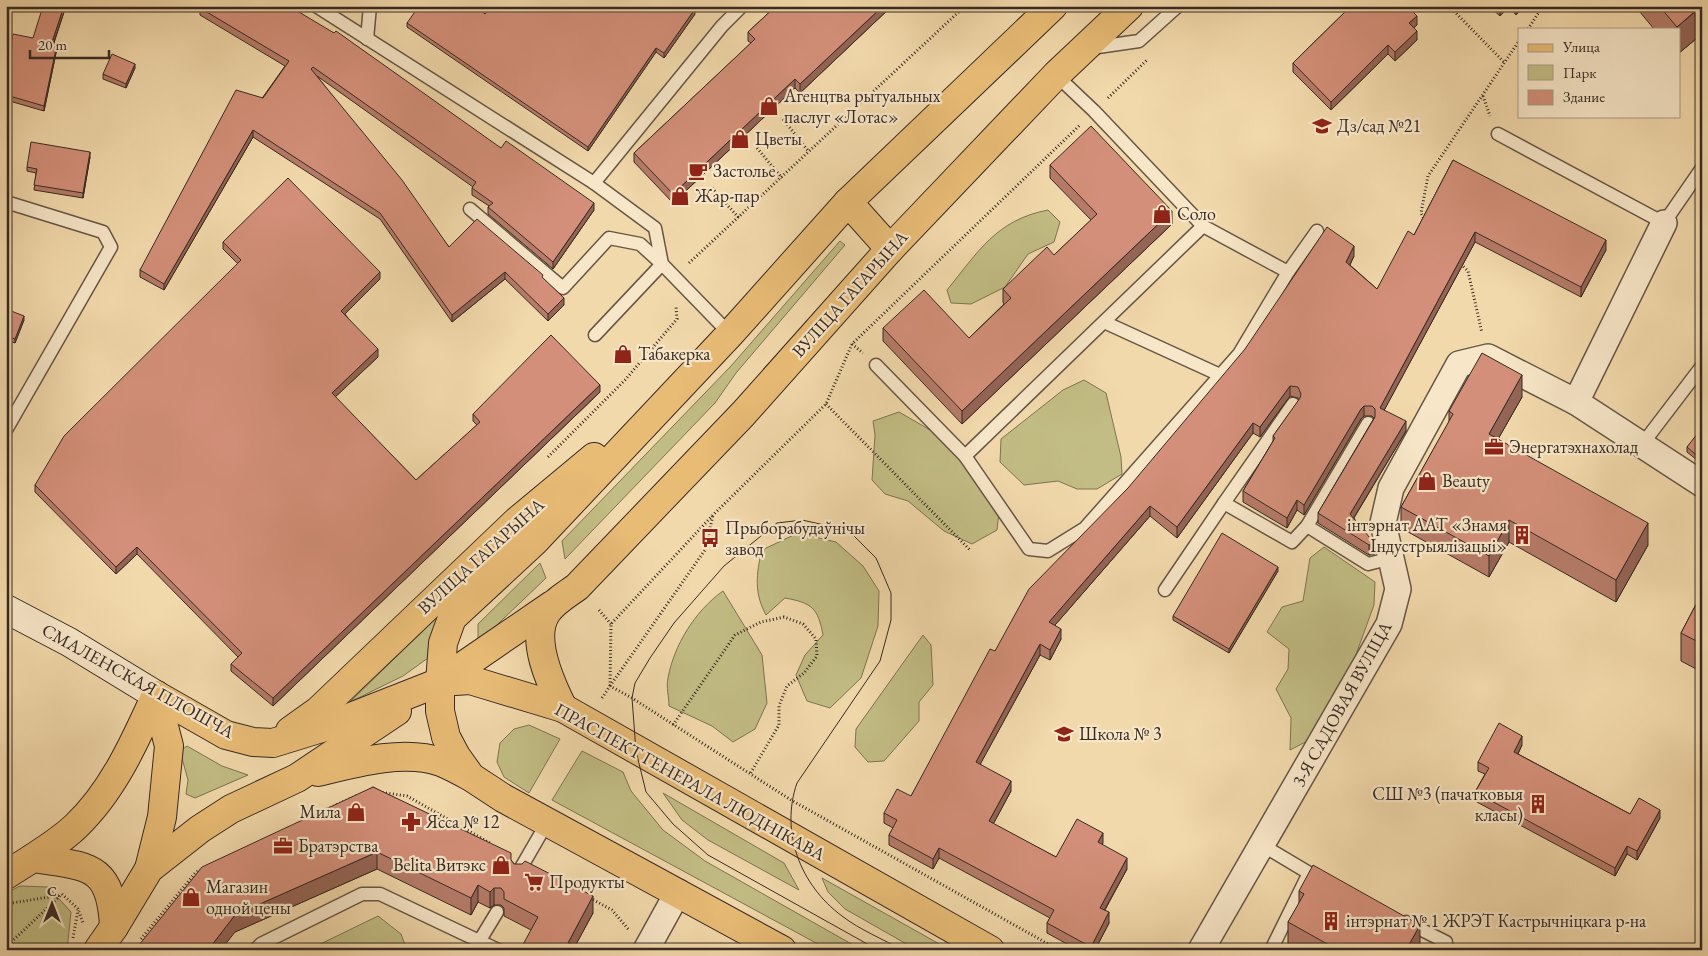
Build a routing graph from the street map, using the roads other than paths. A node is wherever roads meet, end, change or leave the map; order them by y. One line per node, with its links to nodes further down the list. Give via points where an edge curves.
1 (316, 6): 7 (lane)
2 (370, 6): 7 (lane)
3 (742, 6): 12 (lane, via 722,26)
4 (1053, 6): 14 (main road, ВУЛІЦА ГАГАРЫНА)
5 (1129, 6): 8 (main road, ВУЛІЦА ГАГАРЫНА)
6 (1178, 6): 8 (lane, via 1139,41)
7 (367, 39): 12 (lane)
8 (1084, 49): 9 (main road, ВУЛІЦА ГАГАРЫНА)
9 (1056, 75): 17 (lane); 19 (main road, ВУЛІЦА ГАГАРЫНА)
10 (1498, 134): 16 (lane)
11 (1702, 168): 16 (lane)
12 (594, 183): 20 (lane, via 655,228)
13 (6, 202): 32 (lane, via 103,232 111,247)
14 (848, 202): 19 (main road); 23 (main road, ВУЛІЦА ГАГАРЫНА)
15 (470, 209): 20 (lane, via 563,288 609,238 640,244)
16 (1664, 223): 29 (street)
17 (1203, 226): 21 (lane); 22 (lane)
18 (1317, 231): 21 (lane)
19 (890, 249): 39 (main road, ВУЛІЦА ГАГАРЫНА, via 743,414)
20 (662, 264): 23 (lane); 24 (lane)
21 (1288, 272): 28 (lane, via 1239,354)
22 (1104, 322): 28 (lane); 34 (lane)
23 (730, 334): 27 (main road, ВУЛІЦА ГАГАРЫНА)
24 (595, 335)
25 (876, 364): 34 (lane)
26 (1702, 366): 33 (lane)
27 (693, 374): 42 (main road, ВУЛІЦА ГАГАРЫНА, via 535,541 452,618 443,643); 45 (main road, ВУЛІЦА ГАГАРЫНА, via 517,521 318,711)
28 (1220, 375): 34 (lane, via 1085,528 1048,551 1029,549)
29 (1576, 402): 33 (street); 38 (street, 3-Я САДОВАЯ ВУЛІЦА, via 1488,357 1459,364 1391,488 1383,523)
30 (1293, 404): 36 (lane)
31 (1368, 423): 37 (lane)
32 (6, 430)
33 (1641, 446): 35 (street)
34 (965, 456)
35 (1702, 484)
36 (1224, 503): 37 (lane, via 1292,542); 40 (lane)
37 (1307, 526): 38 (lane, via 1368,564)
38 (1392, 558): 49 (street, 3-Я САДОВАЯ ВУЛІЦА, via 1398,589 1389,624)
39 (577, 587): 42 (main road, ВУЛІЦА ГАГАРЫНА); 44 (main road, ВУЛІЦА ГАГАРЫНА, via 551,607 540,630 545,667)
40 (1165, 590)
41 (6, 609): 43 (main road, СМАЛЕНСКАЯ ПЛОШЧА, via 69,642)
42 (440, 682): 44 (main road, ПРАСПЕКТ ГЕНЕРАЛА ЛЮДНІКАВА, via 470,680); 45 (main road, via 328,726); 46 (main road, via 440,711 446,737); 47 (main road, ВУЛІЦА ГАГАРЫНА)
43 (156, 695): 45 (main road, СМАЛЕНСКАЯ ПЛОШЧА, via 226,735); 50 (main road, via 134,743 105,792 76,827); 53 (main road, via 169,746 162,817)
44 (563, 708): 66 (main road, ПРАСПЕКТ ГЕНЕРАЛА ЛЮДНІКАВА)
45 (273, 743)
46 (471, 777): 47 (main road, via 440,762 417,758 373,759); 48 (main road, via 502,798)
47 (297, 778): 53 (main road, via 231,809)
48 (548, 821): 52 (lane); 55 (main road)
49 (1262, 845): 67 (street, 3-Я САДОВАЯ ВУЛІЦА); 68 (lane, via 1314,876)
50 (32, 858): 51 (main road); 54 (main road); 58 (main road, via 96,873 107,884 113,902)
51 (6, 868)
52 (521, 868)
53 (149, 869): 58 (main road)
54 (6, 875)
55 (678, 892): 62 (street); 65 (main road)
56 (496, 912): 61 (lane)
57 (1395, 916): 60 (lane)
58 (114, 927): 59 (main road)
59 (91, 940)
60 (1446, 942)
61 (478, 945): 63 (lane, via 380,894 362,894 261,944); 64 (lane)
62 (646, 949)
63 (255, 950)
64 (498, 950)
65 (782, 950)
66 (990, 950)
67 (1202, 950)
68 (1271, 950)

